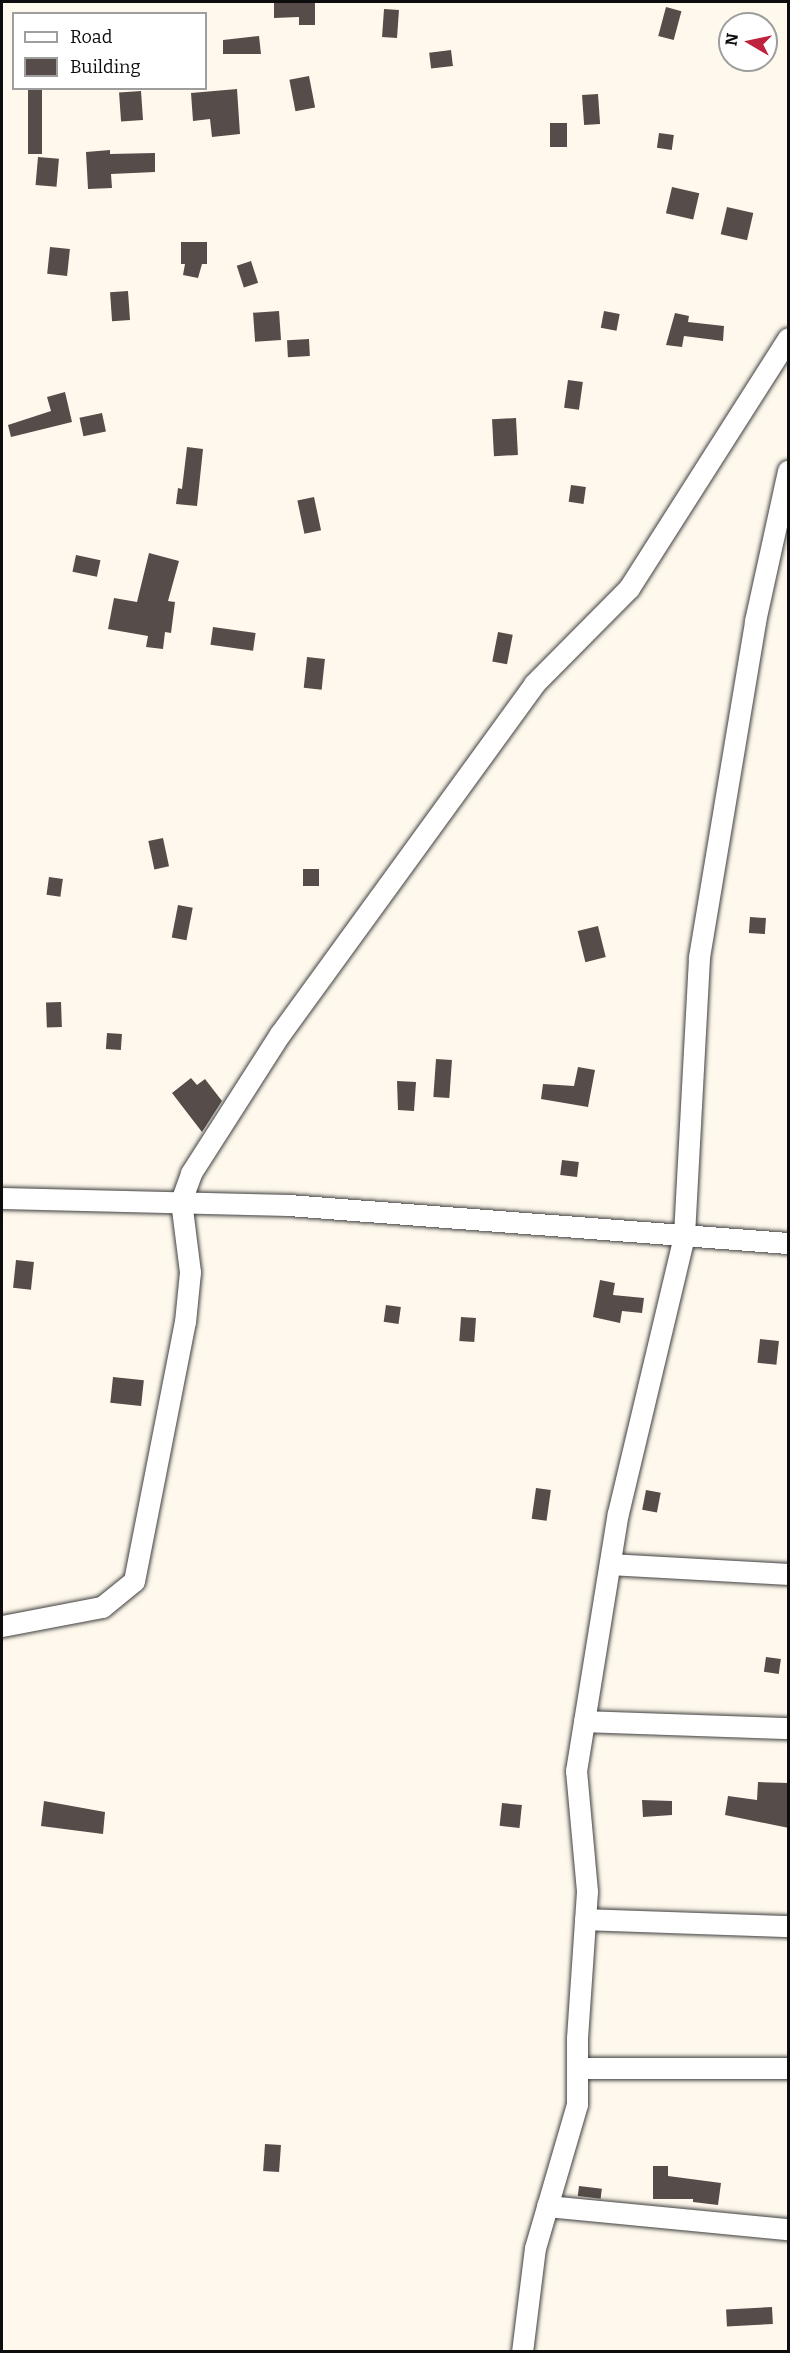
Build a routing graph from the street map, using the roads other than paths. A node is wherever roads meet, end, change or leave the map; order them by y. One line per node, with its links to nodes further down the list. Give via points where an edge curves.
1 (789, 338): 4 (street, via 629,588 534,684 280,1034 191,1173)
2 (789, 471): 5 (street, via 755,621 699,957)
3 (2, 1198): 4 (street)
4 (181, 1202): 5 (street, via 288,1205); 9 (street, via 190,1272 185,1322 134,1581 102,1607)
5 (684, 1235): 6 (street); 7 (street, via 618,1513)
6 (789, 1243)
7 (610, 1564): 8 (street); 10 (street)
8 (789, 1574)
9 (2, 1626)
10 (584, 1721): 11 (street); 12 (street, via 576,1771 587,1891)
11 (789, 1728)
12 (585, 1919): 13 (street); 14 (street)
13 (789, 1926)
14 (577, 2068): 15 (street); 16 (street, via 577,2104)
15 (789, 2068)
16 (547, 2206): 17 (street); 18 (street, via 535,2248)
17 (789, 2229)
18 (522, 2352)

